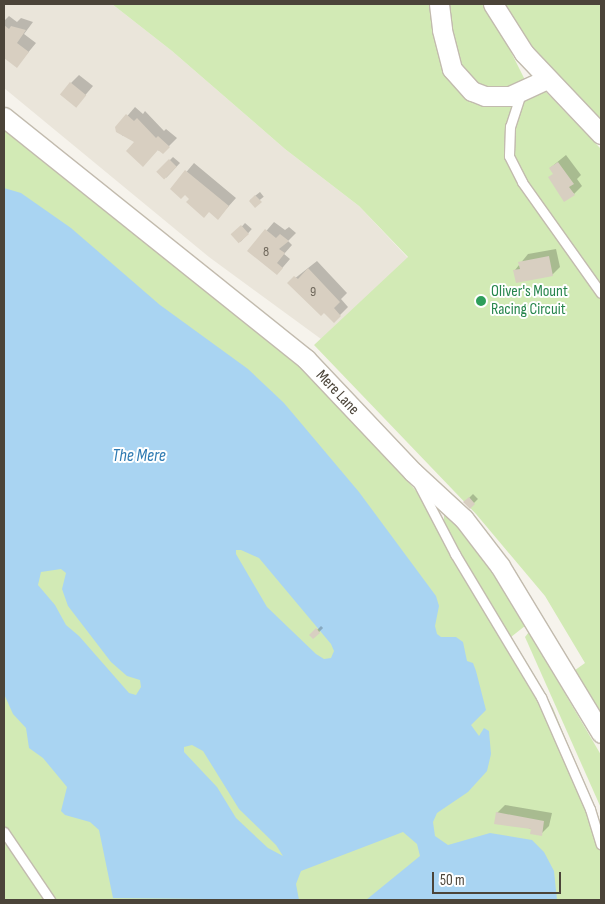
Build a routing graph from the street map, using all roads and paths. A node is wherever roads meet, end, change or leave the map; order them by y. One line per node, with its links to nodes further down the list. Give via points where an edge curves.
1 (439, 4): 4 (street, via 446,53 462,84 485,96 510,96)
2 (493, 4): 3 (street, via 524,53)
3 (547, 79): 4 (street); 6 (street)
4 (522, 91): 7 (lane, via 510,126 509,156 522,182)
5 (4, 117): 8 (street, Mere Lane, via 306,360)
6 (601, 134)
7 (601, 293)
8 (412, 472): 9 (street, Mere Lane, via 464,519 483,542); 11 (lane, via 439,526 541,697 590,810)
9 (601, 733)
10 (4, 832): 12 (lane)
11 (601, 844)
12 (50, 900)

